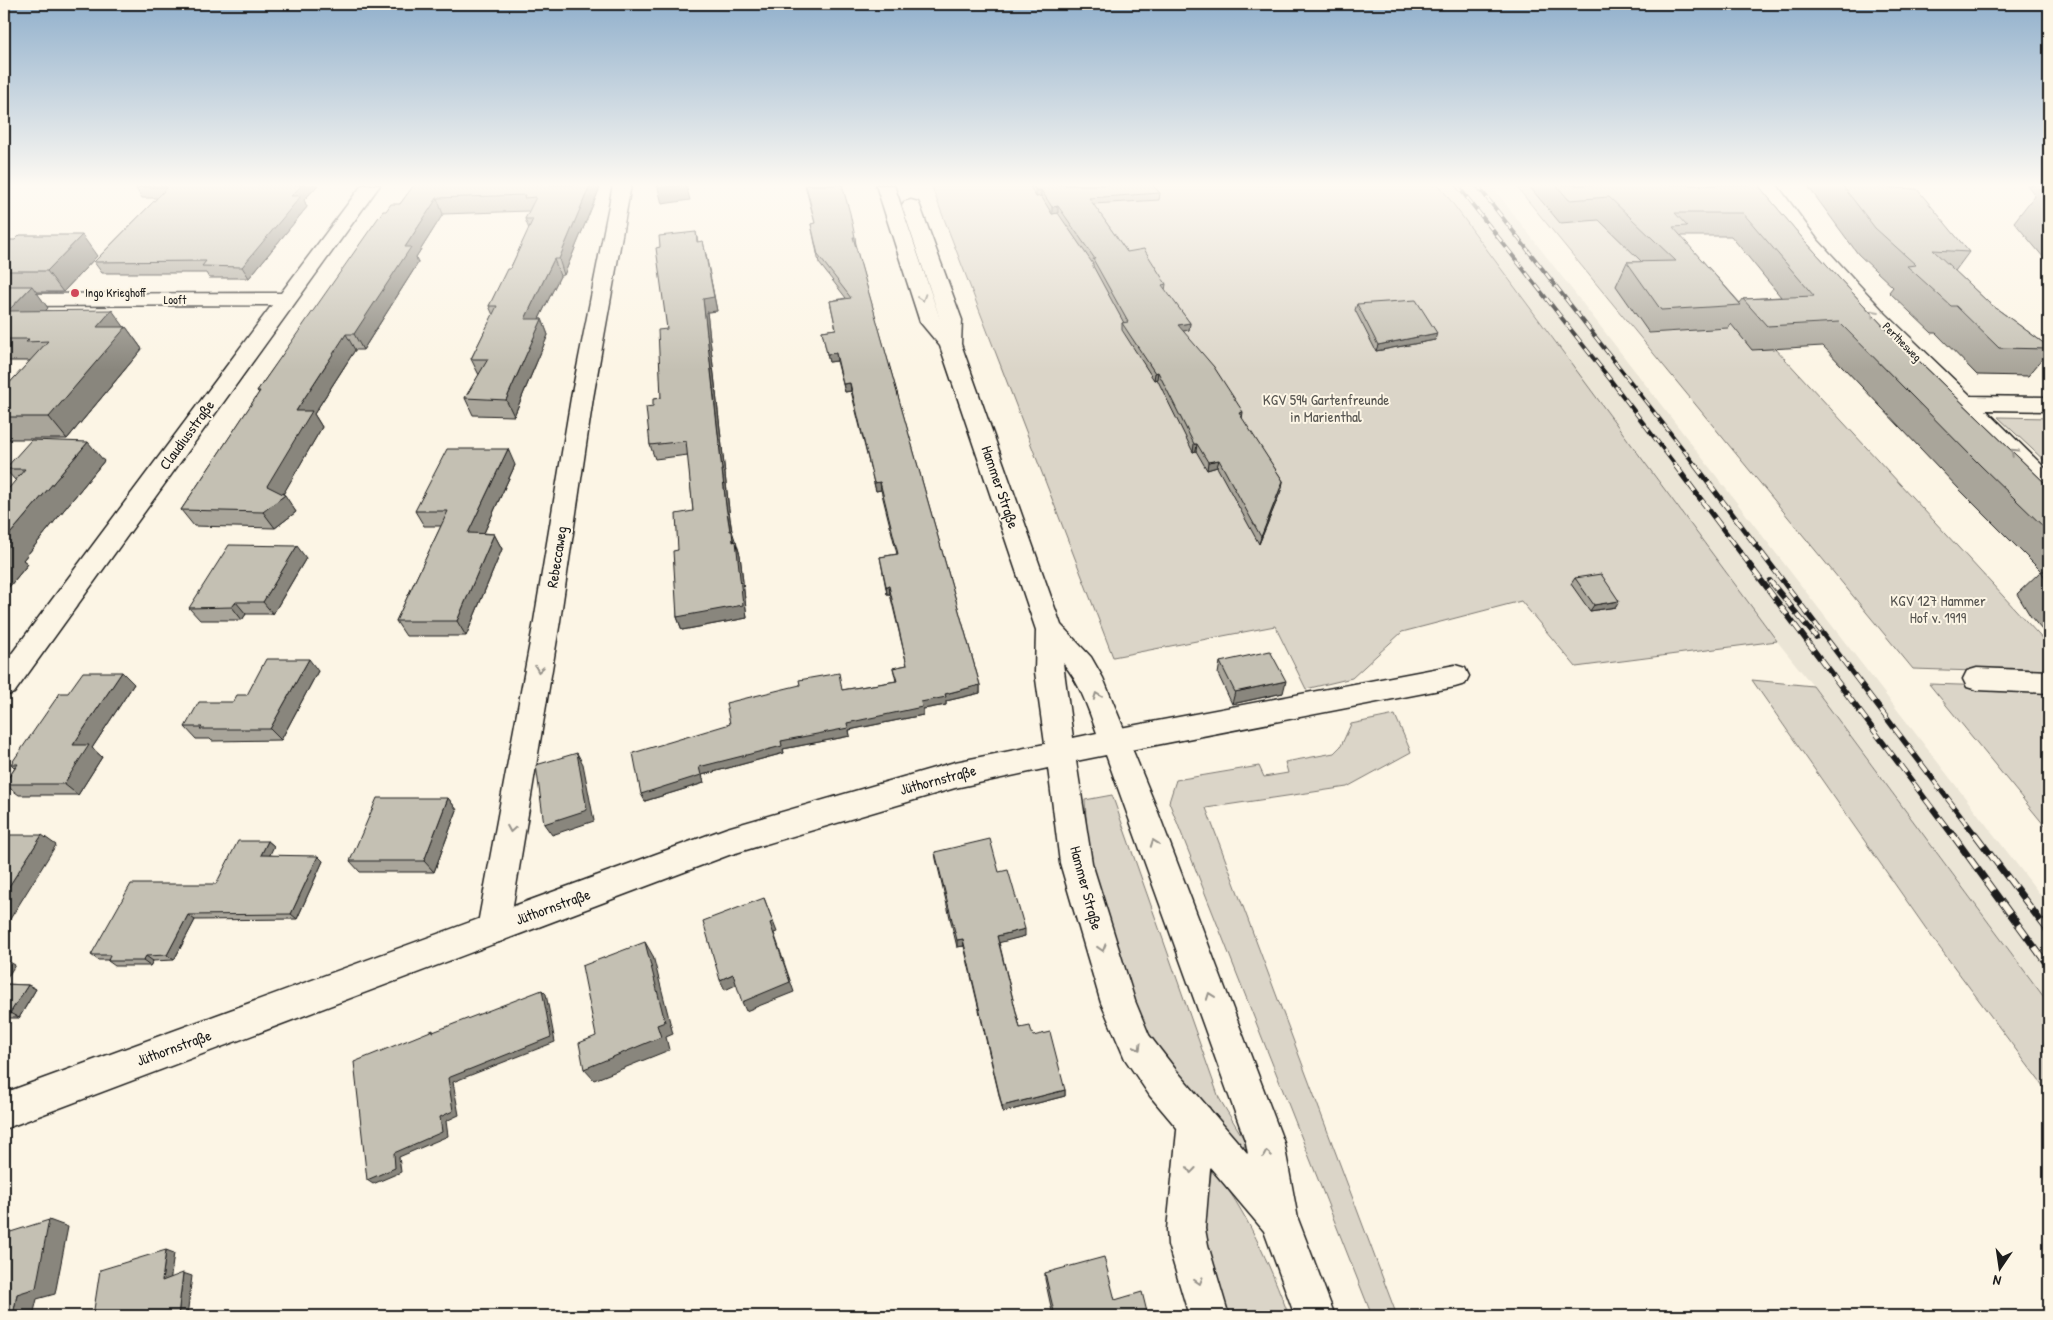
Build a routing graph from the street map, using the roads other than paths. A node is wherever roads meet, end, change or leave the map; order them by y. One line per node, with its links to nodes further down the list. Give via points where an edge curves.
1 (326, 247): 6 (street, Claudiusstraße)
2 (610, 247): 19 (street, Rebeccaweg, one-way to 19)
3 (905, 247): 8 (street, Hammer Straße, one-way to 8, via 930,322)
4 (926, 247): 8 (street, Hammer Straße, via 952,320)
5 (1814, 247): 9 (street, Perthesweg, one-way to 5, via 1879,318)
6 (287, 299): 7 (street, Looft); 16 (street, Claudiusstraße)
7 (4, 300)
8 (950, 344): 12 (street, Hammer Straße)
9 (1964, 403): 10 (street); 11 (street, Perthesweg, one-way to 9)
10 (2049, 404)
11 (2049, 486)
12 (1049, 630): 17 (street, Hammer Straße, one-way to 12, via 1082,665); 18 (street, Hammer Straße, via 1049,672)
13 (1454, 676): 17 (street)
14 (1977, 679): 15 (street)
15 (2049, 682)
16 (4, 684)
17 (1115, 741): 18 (street, Jüthornstraße); 22 (street, Hammer Straße, one-way to 17, via 1265,1143)
18 (1062, 753): 19 (street, Jüthornstraße, via 946,777 727,842); 21 (street, Hammer Straße, one-way to 21, via 1076,863 1118,1003 1137,1047)
19 (493, 930): 20 (street, Jüthornstraße)
20 (4, 1111)
21 (1196, 1121): 22 (street, Hammer Straße); 23 (street, one-way to 23, via 1186,1229)
22 (1279, 1220): 24 (street, Hammer Straße)
23 (1210, 1316)
24 (1315, 1316)

